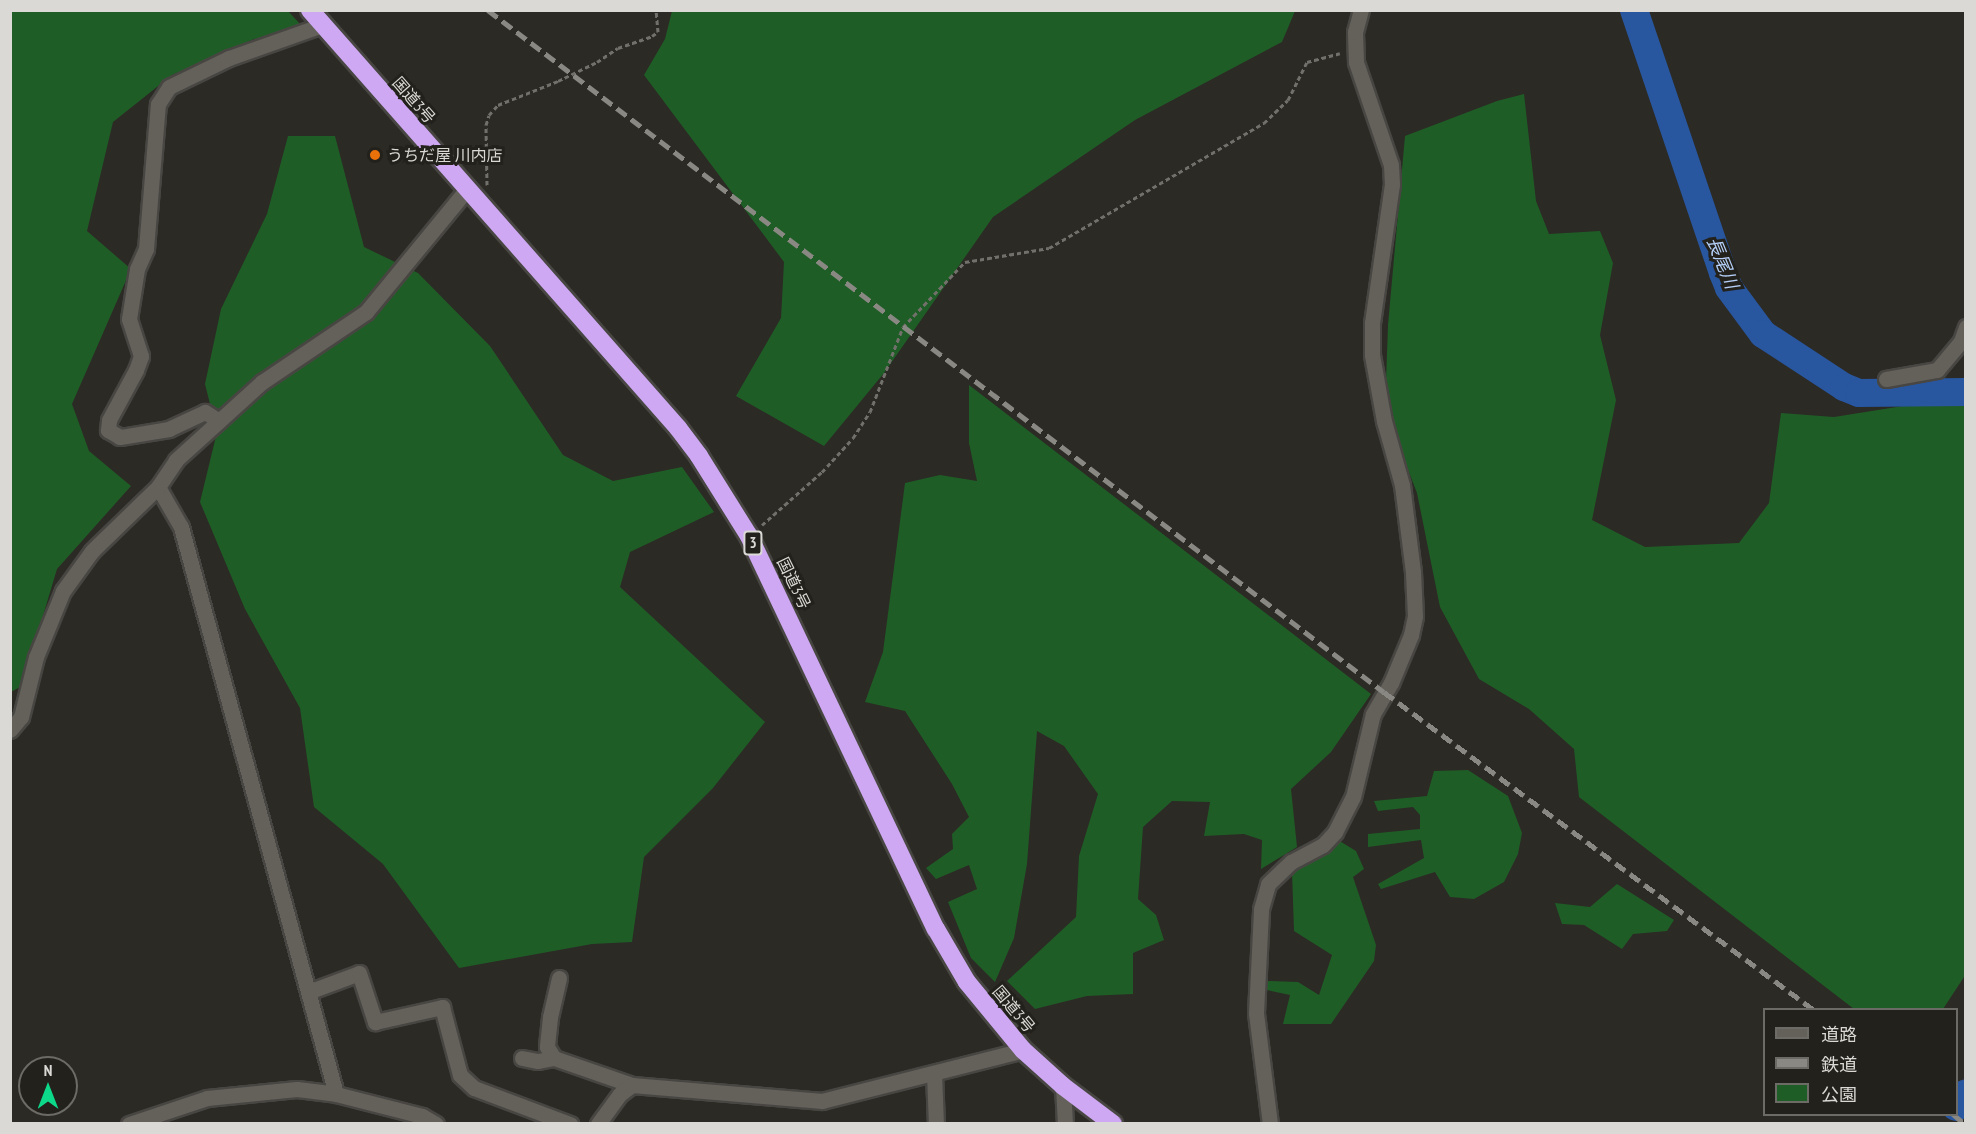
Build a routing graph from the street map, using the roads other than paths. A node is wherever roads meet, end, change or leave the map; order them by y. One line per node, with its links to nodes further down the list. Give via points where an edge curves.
1 (310, 10): 3 (highway, 国道3号 / 3)
2 (1361, 10): 26 (street, via 1354,49 1359,75 1391,165 1392,184 1372,323 1372,355 1382,413 1402,485 1415,616 1412,635 1373,714 1353,797 1338,826 1323,845 1291,862 1268,884 1261,909 1256,1013)
3 (322, 25): 4 (highway, 国道3号 / 3); 7 (street, via 229,58 179,82 169,87 158,104 146,249 137,269 129,319 141,356 109,420 108,430 120,437 169,429 205,412)
4 (467, 189): 7 (street, via 366,312 262,382); 12 (highway, 国道3号 / 3, via 678,428 720,485 749,536 941,937 967,982)
5 (1965, 327): 6 (street, via 1960,341 1937,370)
6 (1886, 379)
7 (219, 421): 8 (street, via 176,460)
8 (158, 487): 9 (street, via 92,551 63,591 36,657 21,717); 11 (street, via 181,527)
9 (10, 730)
10 (559, 978): 13 (street, via 547,1047)
11 (308, 993): 18 (street); 21 (street, via 359,973 375,1022 442,1007 460,1075 474,1088)
12 (1023, 1050): 15 (street); 17 (highway, 国道3号 / 3)
13 (554, 1058): 14 (street); 16 (street)
14 (522, 1059)
15 (934, 1073): 16 (street, via 822,1101); 23 (street)
16 (632, 1085): 22 (street, via 620,1094)
17 (1063, 1086): 24 (street); 25 (highway, 国道3号 / 3)
18 (336, 1094): 19 (street, via 297,1089 225,1096 186,1104); 20 (street, via 422,1116)
19 (129, 1124)
20 (436, 1124)
21 (570, 1124)
22 (598, 1124)
23 (936, 1124)
24 (1065, 1124)
25 (1113, 1124)
26 (1270, 1124)

